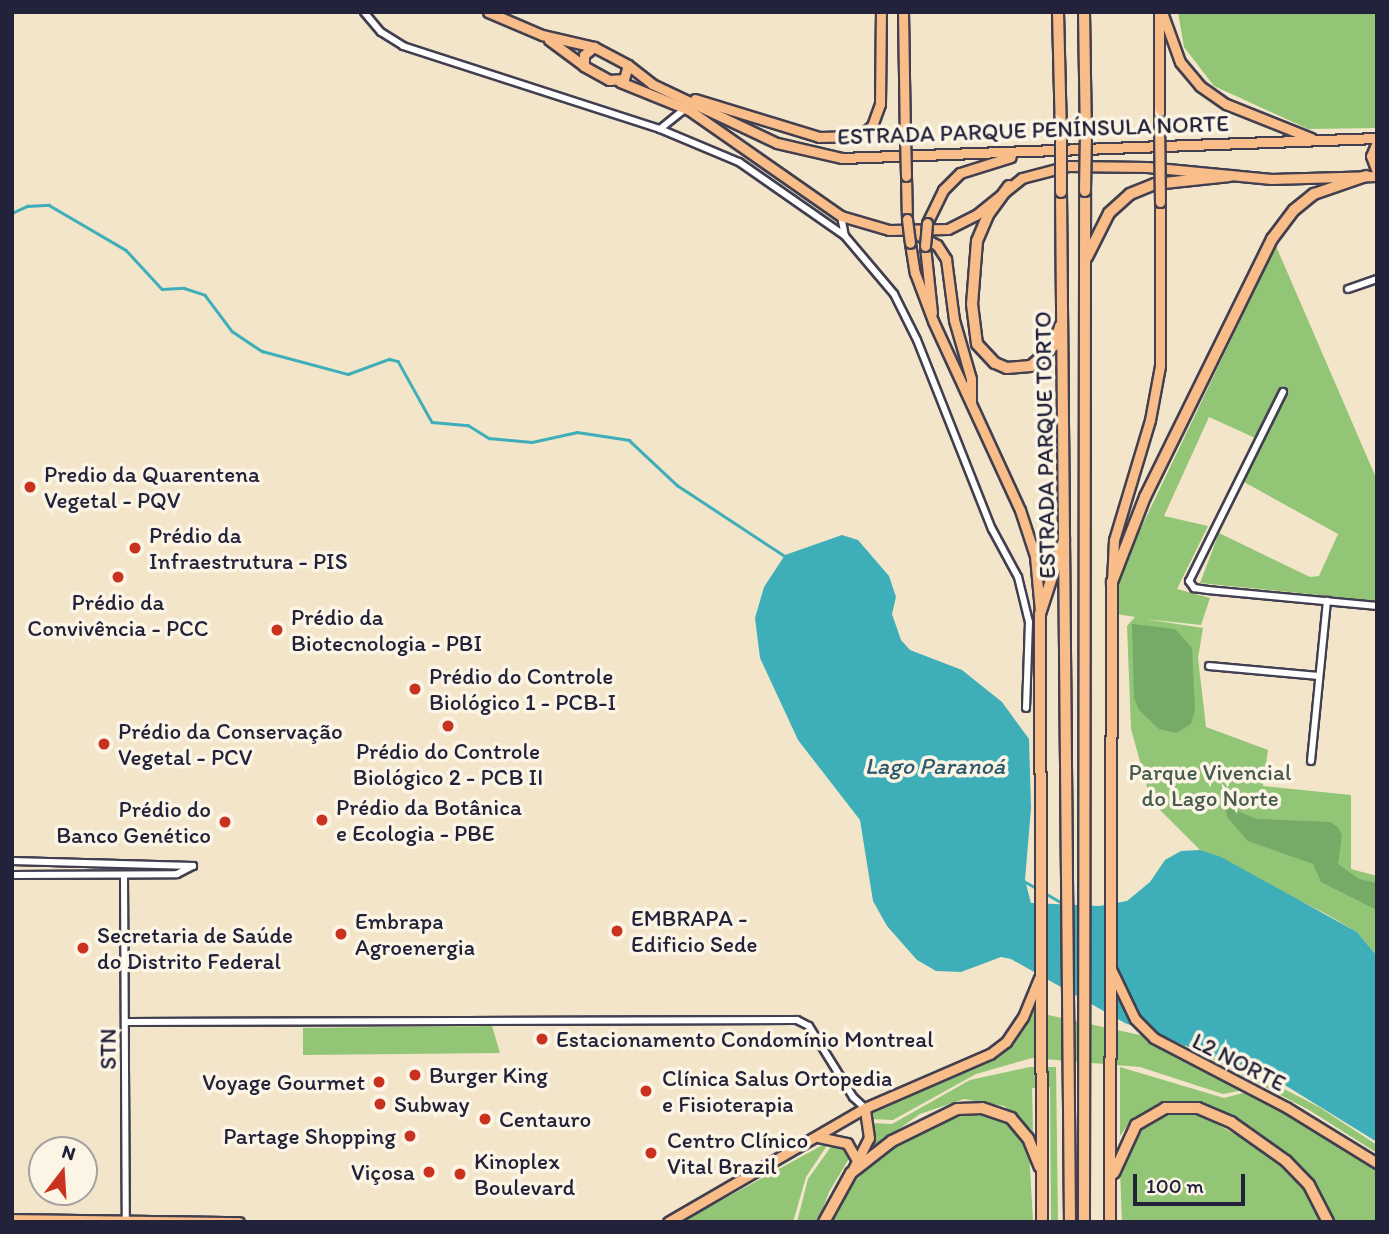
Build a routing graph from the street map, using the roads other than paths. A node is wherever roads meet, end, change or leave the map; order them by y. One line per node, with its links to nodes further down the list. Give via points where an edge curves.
1 (364, 12): 15 (street, via 381,32 403,46)
2 (488, 12): 8 (main road)
3 (881, 12): 13 (main road, via 880,104 872,126 860,136 819,137)
4 (903, 12): 29 (main road, bridge, via 906,219 915,274)
5 (1058, 12): 28 (highway, ESTRADA PARQUE TORTO, bridge)
6 (1084, 12): 25 (highway, ESTRADA PARQUE TORTO, bridge)
7 (1161, 12): 16 (main road, via 1180,62 1200,86 1226,104); 33 (main road, bridge, via 1160,366 1150,420 1114,540)
8 (542, 35): 9 (main road); 11 (main road)
9 (594, 47): 10 (main road, ESTRADA PARQUE PENÍNSULA NORTE); 11 (main road, via 584,55)
10 (628, 65): 12 (main road); 13 (main road, ESTRADA PARQUE PENÍNSULA NORTE)
11 (584, 66): 12 (main road, ESTRADA PARQUE PENÍNSULA NORTE)
12 (620, 82): 14 (main road, ESTRADA PARQUE PENÍNSULA NORTE)
13 (677, 96): 18 (main road, ESTRADA PARQUE PENÍNSULA NORTE, via 777,143 820,155)
14 (685, 109): 15 (street); 22 (main road, ESTRADA PARQUE PENÍNSULA NORTE, via 749,148)
15 (660, 129): 24 (street, via 774,182)
16 (1315, 140): 17 (main road, ESTRADA PARQUE PENÍNSULA NORTE); 18 (main road, ESTRADA PARQUE PENÍNSULA NORTE)
17 (1377, 140): 19 (main road, via 1371,156)
18 (1044, 151): 29 (main road, bridge, via 985,162 960,173 943,190 927,223 925,246)
19 (1373, 174): 20 (main road, ESTRADA PARQUE PENÍNSULA NORTE); 33 (highway, via 1331,186 1307,199 1272,239 1145,497)
20 (1230, 176): 21 (main road, ESTRADA PARQUE PENÍNSULA NORTE, via 1147,167 1068,166 1033,173); 25 (highway, via 1155,184 1130,194 1109,213)
21 (1009, 186): 23 (main road, ESTRADA PARQUE PENÍNSULA NORTE, via 963,223); 28 (highway, via 988,215 977,242 972,304 977,344 995,363 1007,368 1031,366 1054,345)
22 (841, 216): 23 (main road, ESTRADA PARQUE PENÍNSULA NORTE); 24 (street)
23 (912, 233): 31 (main road, via 937,245 946,259 954,320 971,379)
24 (845, 236): 39 (street, via 894,294 917,340 992,529 1018,577 1029,622)
25 (1084, 268): 63 (highway, ESTRADA PARQUE TORTO)
26 (1377, 279): 27 (street)
27 (1348, 289)
28 (1063, 316): 32 (highway, ESTRADA PARQUE TORTO)
29 (933, 321): 31 (main road)
30 (1283, 392): 34 (street, via 1192,573 1191,584)
31 (971, 403): 36 (main road, via 1028,531)
32 (1065, 536): 36 (highway); 62 (highway, ESTRADA PARQUE TORTO)
33 (1112, 582): 44 (highway)
34 (1327, 601): 35 (street); 38 (street)
35 (1377, 606)
36 (1040, 614): 45 (highway)
37 (1209, 666): 38 (street)
38 (1319, 676): 40 (street)
39 (1026, 708)
40 (1311, 761)
41 (12, 861): 43 (street, via 193,866 180,873)
42 (12, 875): 43 (street)
43 (124, 875): 46 (street, STN)
44 (1111, 969): 52 (main road, L2 NORTE, via 1144,1030 1286,1107); 55 (highway)
45 (1041, 971): 48 (main road, via 1033,998 1006,1042 972,1064); 54 (highway)
46 (125, 1021): 47 (street, via 797,1020 809,1026); 57 (street, STN)
47 (853, 1097): 48 (street); 49 (street)
48 (865, 1108): 49 (main road); 51 (main road, via 869,1138)
49 (854, 1115): 50 (main road)
50 (811, 1139): 51 (main road, via 836,1137 847,1143); 59 (main road)
51 (857, 1160): 53 (main road)
52 (1377, 1163)
53 (851, 1173): 54 (highway, via 920,1125 947,1112 974,1107 1003,1114 1017,1123); 60 (highway)
54 (1042, 1175): 61 (highway)
55 (1110, 1194): 64 (highway); 65 (highway, via 1120,1152 1136,1125 1165,1108 1198,1108 1231,1122 1286,1161 1309,1185)
56 (12, 1219): 57 (main road)
57 (127, 1221): 58 (main road)
58 (239, 1222)
59 (668, 1222)
60 (824, 1222)
61 (1042, 1222)
62 (1070, 1222)
63 (1084, 1222)
64 (1110, 1222)
65 (1328, 1222)

